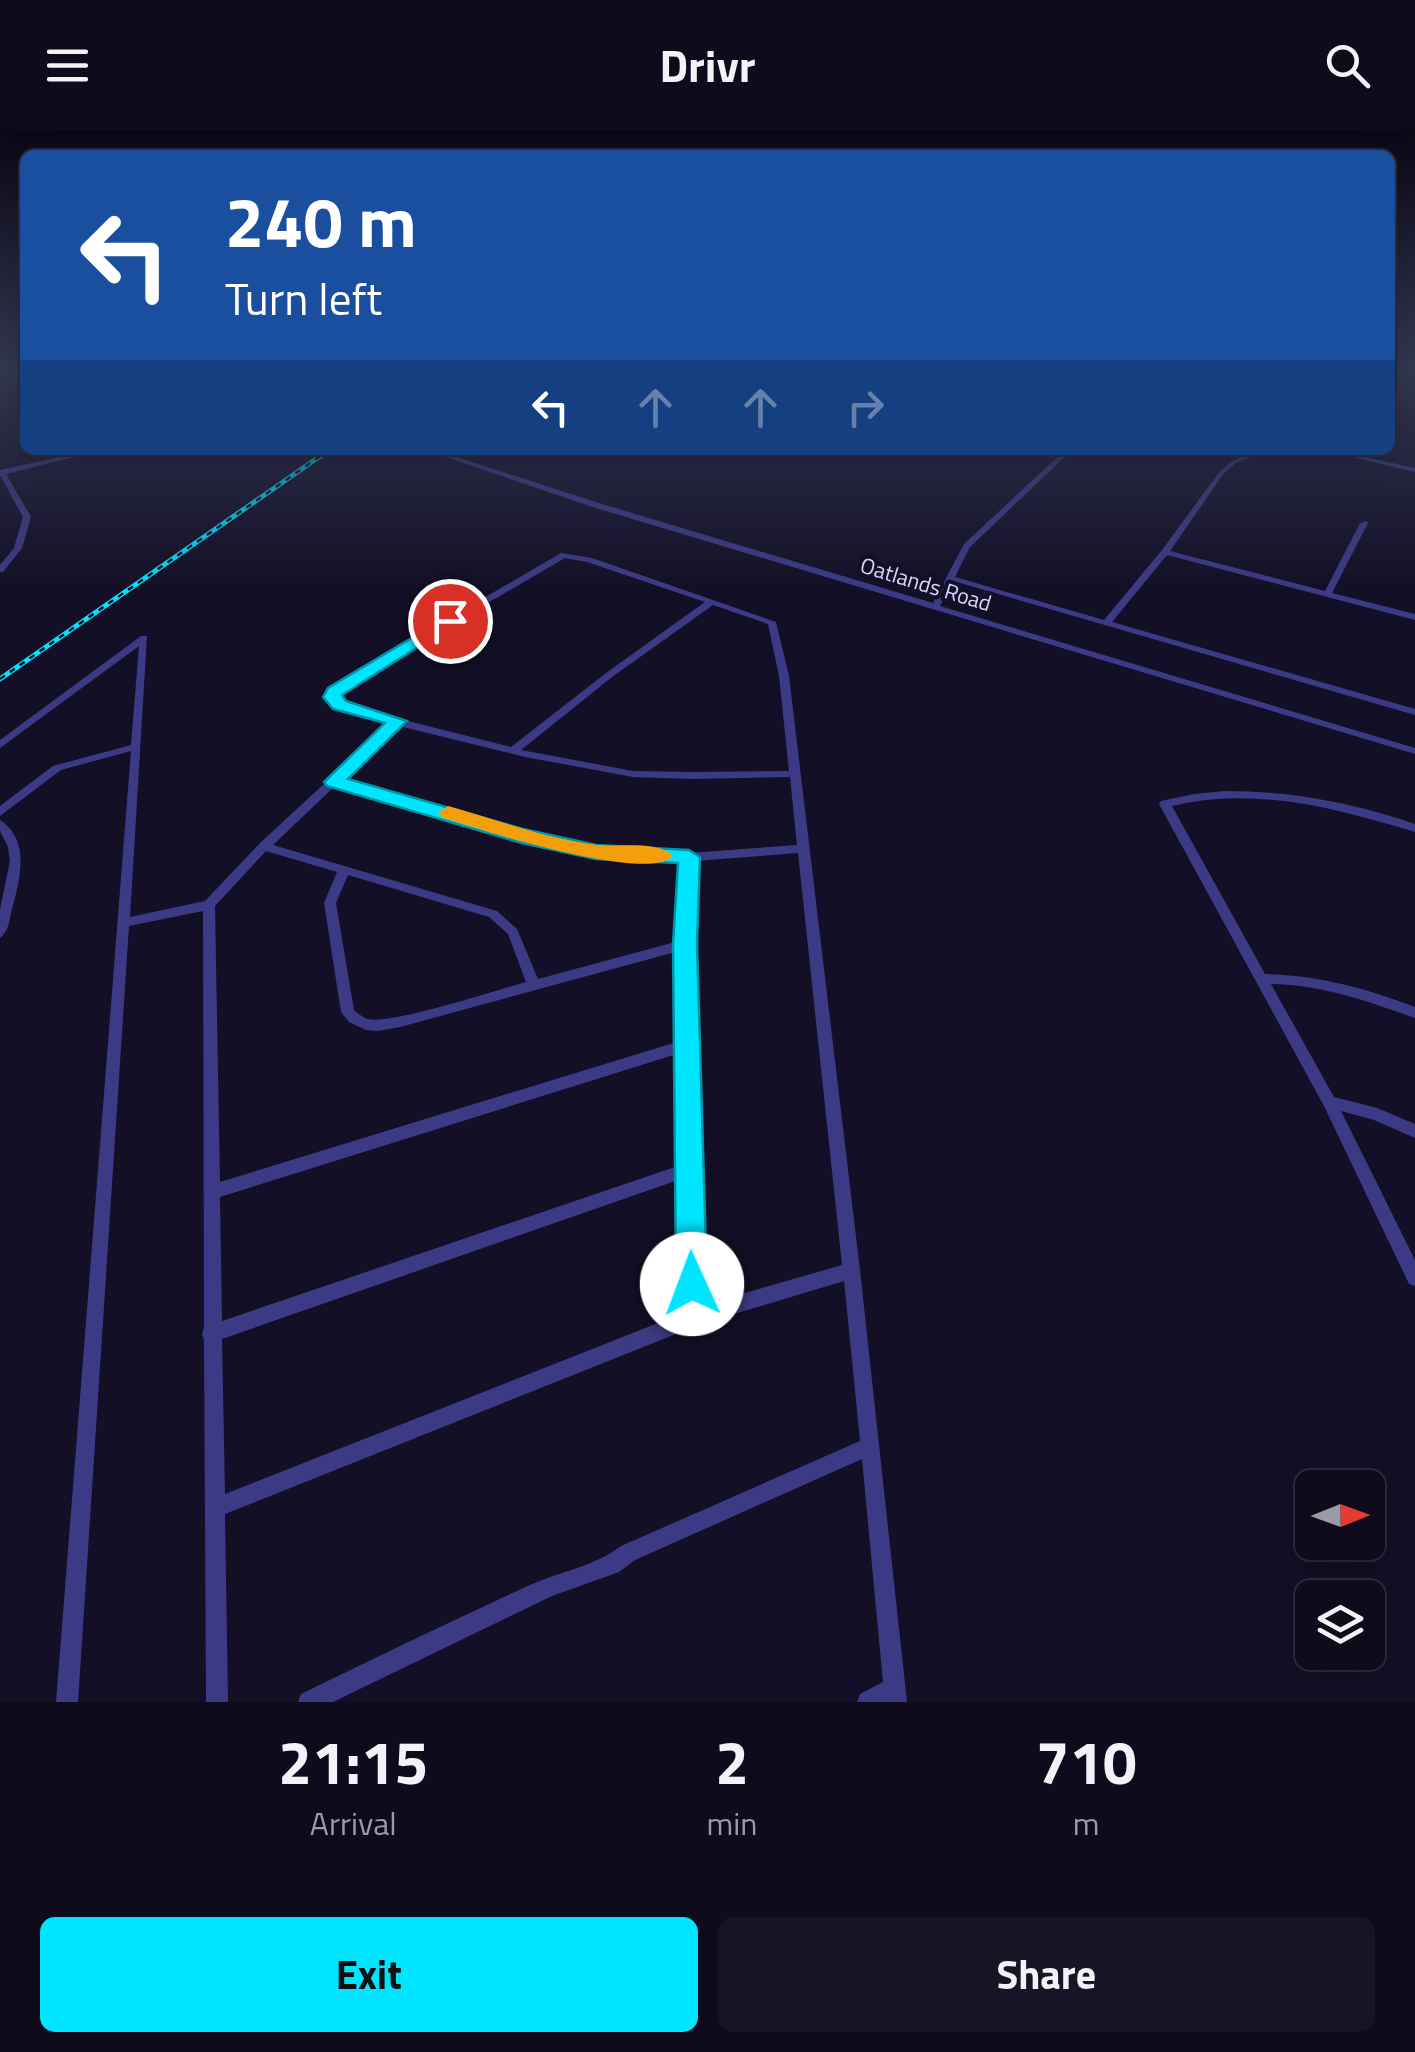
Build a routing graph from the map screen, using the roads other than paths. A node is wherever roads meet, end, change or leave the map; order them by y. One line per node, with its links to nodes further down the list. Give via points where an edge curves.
1 (78, 455): 7 (street)
2 (443, 455): 14 (street, Oatlands Road)
3 (1064, 455): 11 (street, via 968,546)
4 (1250, 455): 9 (street, via 1222,472)
5 (1348, 455): 6 (street)
6 (1415, 470)
7 (1, 472): 10 (street, via 28,517 18,548)
8 (1364, 523): 12 (street)
9 (1165, 552): 12 (street); 16 (street)
10 (0, 570)
11 (951, 578): 14 (street); 16 (street)
12 (1327, 596): 15 (street)
13 (711, 602): 18 (street, via 564,556 346,682 332,697 339,705); 21 (street); 23 (street, via 772,622)
14 (936, 605): 22 (street, Oatlands Road)
15 (1415, 618)
16 (1107, 622): 17 (street)
17 (1415, 712)
18 (398, 721): 21 (street); 24 (street)
19 (0, 745): 20 (street, via 144,638)
20 (135, 747): 25 (street, via 57,768); 33 (street)
21 (514, 750): 23 (street, via 632,774)
22 (1415, 751)
23 (793, 774): 29 (street)
24 (334, 782): 28 (street); 30 (street, via 596,852)
25 (0, 812)
26 (0, 824): 34 (street, via 18,850)
27 (1415, 828): 36 (street, via 1266,794 1165,804)
28 (264, 846): 31 (street); 32 (street)
29 (802, 849): 30 (street); 44 (street)
30 (689, 857): 35 (street)
31 (344, 870): 37 (street, via 493,914 512,932); 37 (street, via 331,914 348,1012 360,1024 400,1022)
32 (209, 905): 33 (street); 43 (street)
33 (122, 923): 51 (street)
34 (0, 933)
35 (685, 944): 37 (street); 39 (street)
36 (1264, 979): 38 (street, via 1355,988); 40 (street)
37 (534, 984)
38 (1415, 1013)
39 (686, 1045): 42 (street); 43 (street)
40 (1329, 1102): 41 (street); 45 (street)
41 (1415, 1131)
42 (688, 1170): 46 (street, via 690,1271); 47 (street)
43 (211, 1192): 47 (street)
44 (852, 1270): 46 (street); 48 (street)
45 (1413, 1272)
46 (701, 1315): 49 (street)
47 (210, 1334): 49 (street)
48 (870, 1446): 50 (street); 53 (street, via 628,1552 611,1566 472,1622)
49 (214, 1508): 52 (street)
50 (895, 1695): 54 (street)
51 (67, 1702)
52 (217, 1702)
53 (310, 1702)
54 (868, 1702)

